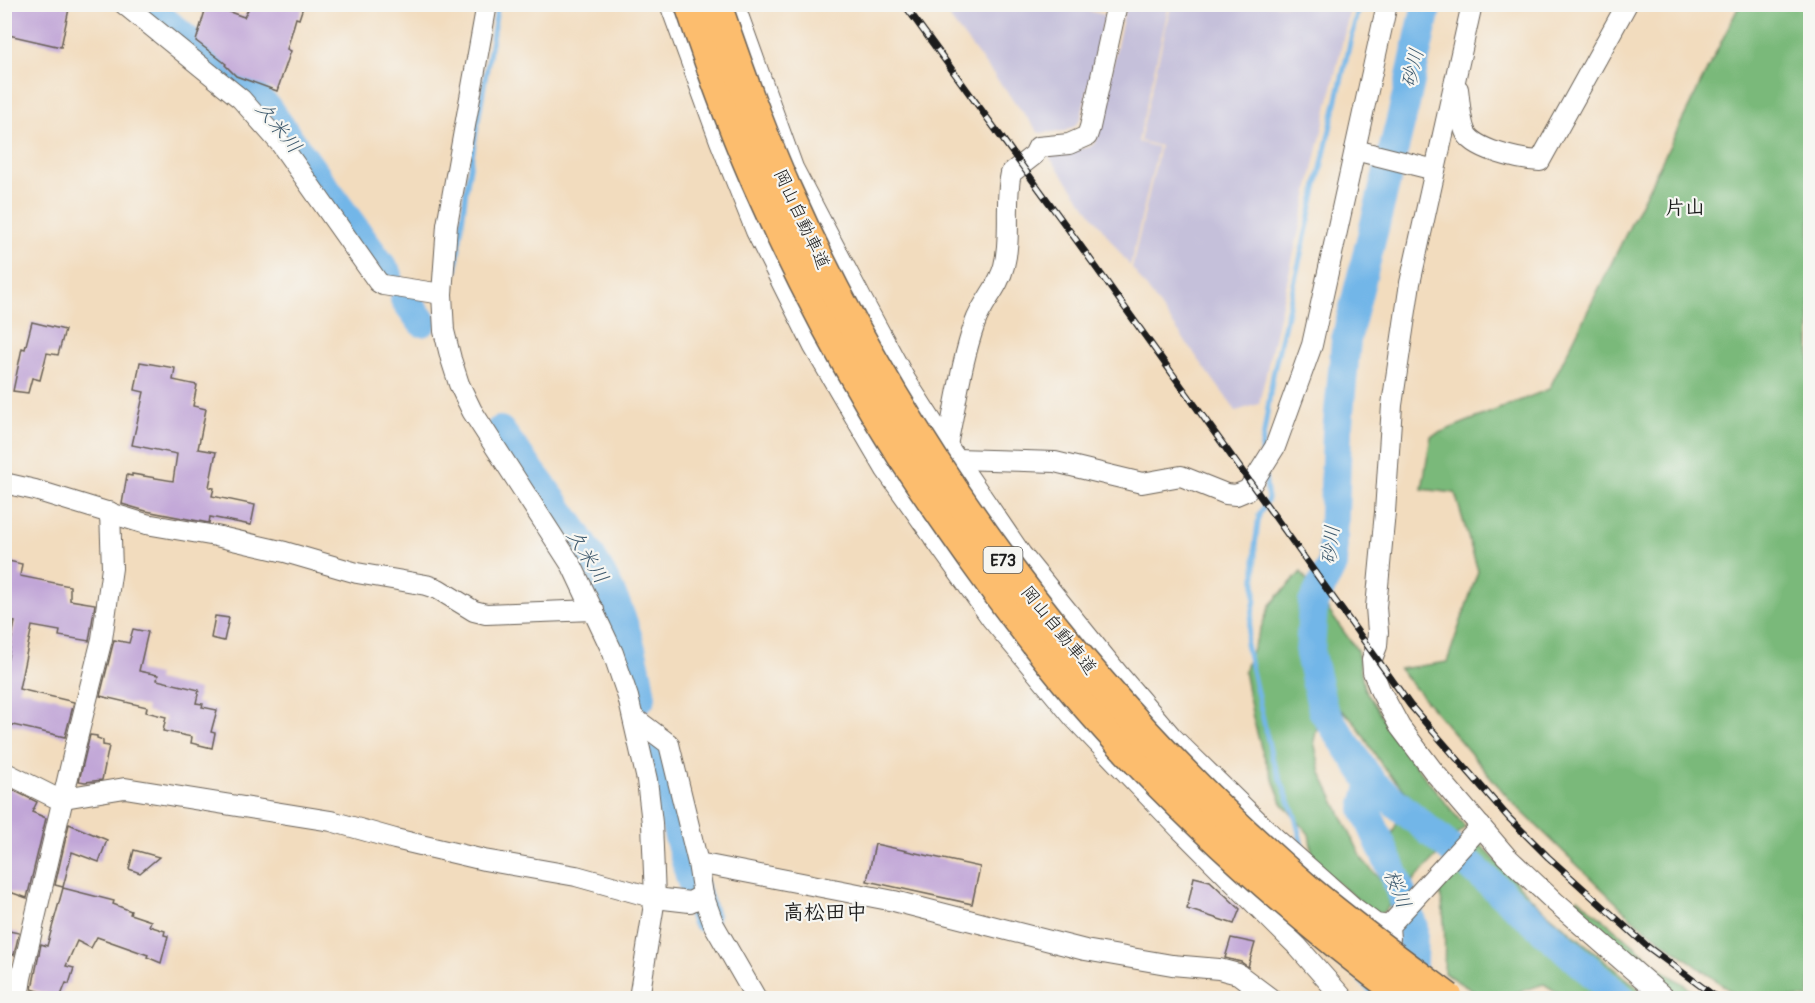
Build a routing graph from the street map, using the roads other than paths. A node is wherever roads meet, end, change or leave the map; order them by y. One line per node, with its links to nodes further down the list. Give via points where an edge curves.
1 (124, 4): 14 (street, via 241,99 280,143 378,282)
2 (487, 4): 14 (street, via 447,225)
3 (670, 4): 32 (street, via 756,231 814,347 886,470 991,618 1074,719 1297,946)
4 (690, 4): 34 (highway, 岡山自動車道 / E73, bridge, via 716,81 763,196 812,298 870,404 1014,617 1158,782 1312,923)
5 (716, 4): 35 (highway, 岡山自動車道 / E73, bridge, via 785,187 833,287 897,400 963,503 1033,601 1175,764 1241,828 1308,890)
6 (734, 4): 15 (street, via 793,168 906,381)
7 (1117, 4): 15 (street, via 1087,136 1069,144 1038,147 1011,173 1004,266 967,346)
8 (1387, 4): 12 (street)
9 (1472, 4): 11 (street)
10 (1627, 4): 11 (street, via 1540,161 1521,160 1474,143 1465,133)
11 (1456, 74): 13 (street)
12 (1358, 151): 13 (street); 15 (street, via 1312,345 1275,447 1248,490 1226,494 1181,476 1142,483 1055,462)
13 (1431, 169): 22 (street, via 1392,405 1376,596 1377,639 1372,659 1380,690 1400,727)
14 (441, 294): 18 (street, via 444,331 459,384 572,567)
15 (951, 452): 26 (street, via 1021,554 1172,737 1275,838 1353,907 1376,924)
16 (4, 483): 17 (street)
17 (110, 512): 18 (street, via 146,524 285,552 357,573 426,585 486,614); 21 (street, via 112,568 102,639)
18 (594, 610): 19 (street, via 613,653)
19 (633, 717): 23 (street, via 669,744); 24 (street, via 647,780)
20 (4, 772): 21 (street, via 54,797)
21 (64, 798): 24 (street, via 125,788 331,821 484,860 576,876); 28 (street)
22 (1480, 826): 26 (street); 27 (street, via 1506,856)
23 (698, 863): 25 (street); 31 (street, via 894,901 1085,950 1219,969 1238,974)
24 (655, 898): 25 (street); 29 (street)
25 (698, 898): 30 (street)
26 (1392, 923): 33 (street)
27 (1613, 953): 36 (street); 37 (street)
28 (18, 999)
29 (639, 999)
30 (756, 999)
31 (1270, 999)
32 (1343, 999)
33 (1390, 999)
34 (1407, 999)
35 (1448, 999)
36 (1665, 999)
37 (1683, 999)

